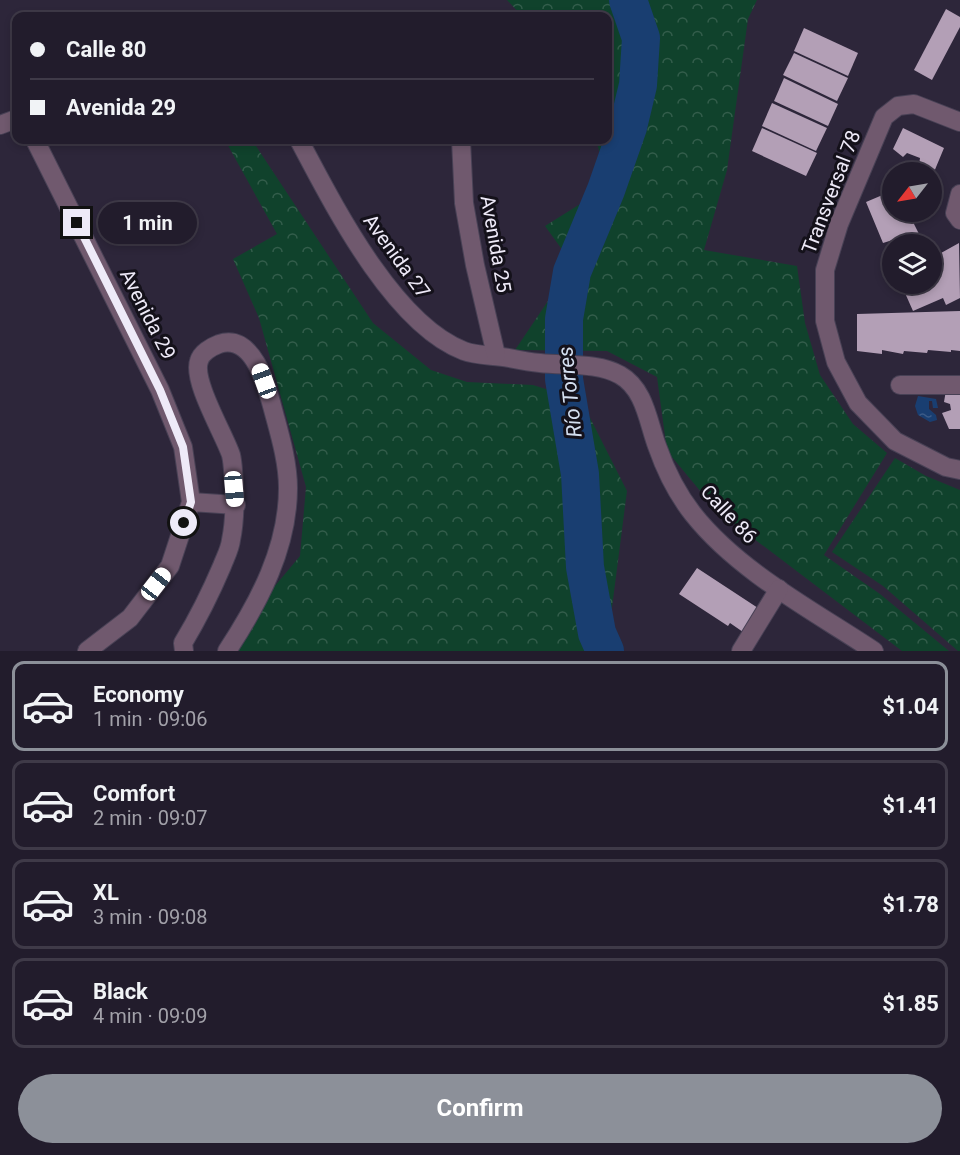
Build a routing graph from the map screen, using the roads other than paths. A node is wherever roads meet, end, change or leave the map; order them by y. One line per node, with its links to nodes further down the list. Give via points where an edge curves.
1 (960, 122): 11 (street, Transversal 78, via 914,104 898,106 884,117 839,224 825,270 825,321 836,362 858,403 895,441)
2 (37, 144): 12 (street, Avenida 29, via 160,390 183,447)
3 (301, 144): 7 (street, Avenida 27, via 337,210 409,313 434,335 465,351)
4 (460, 144): 7 (street, Avenida 25, via 466,213)
5 (960, 194): 6 (street, via 955,213)
6 (960, 220)
7 (496, 355): 8 (street, Avenida 27)
8 (602, 368): 14 (street, Calle 86, via 621,375 635,388 675,485 693,514 733,555)
9 (900, 385): 10 (street)
10 (960, 385)
11 (960, 470)
12 (191, 502): 13 (street); 15 (street, via 170,567 129,618)
13 (236, 505): 16 (street, via 231,543 183,643); 17 (street, via 231,457 198,374 205,352 227,342 240,344 257,364 281,440 288,487 284,530 273,570)
14 (778, 589): 18 (street); 19 (street, Calle 86)
15 (87, 651)
16 (184, 651)
17 (227, 651)
18 (741, 651)
19 (874, 651)

